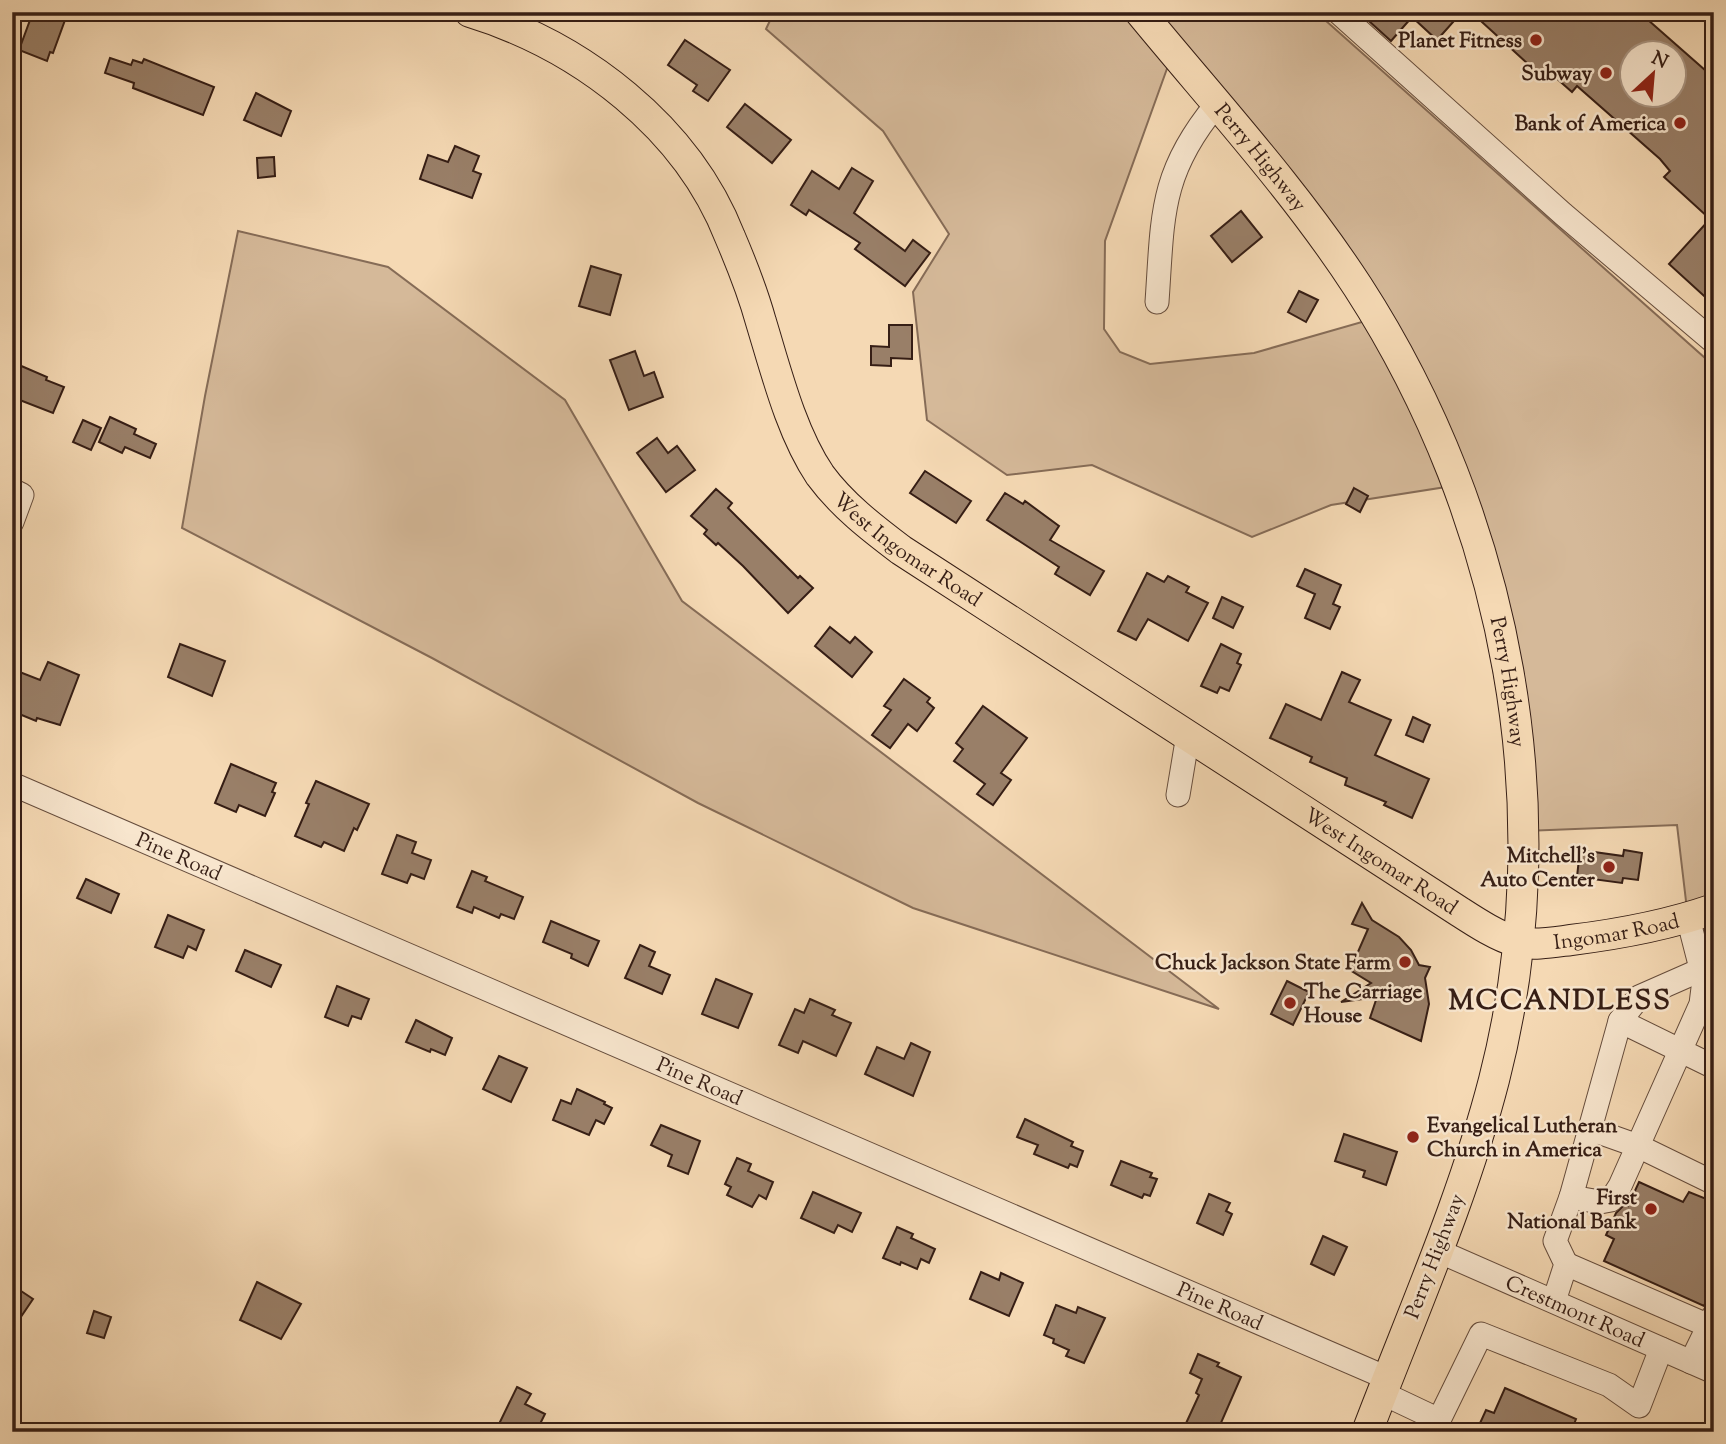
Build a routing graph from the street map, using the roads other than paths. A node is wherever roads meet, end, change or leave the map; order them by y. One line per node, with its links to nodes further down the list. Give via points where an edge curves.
1 (470, 12): 9 (main road, West Ingomar Road, via 529,34 594,72 652,121 681,154 729,234 781,392 807,451 851,510 940,577)
2 (1140, 12): 4 (main road, Perry Highway)
3 (1338, 12): 6 (street)
4 (1216, 105): 5 (street, via 1192,136 1171,178); 13 (main road, Perry Highway, via 1292,197 1356,285 1400,358 1459,485 1494,602 1515,715 1523,831)
5 (1157, 302)
6 (1714, 342)
7 (12, 490): 8 (street, via 22,495)
8 (12, 522)
9 (1188, 735): 11 (street); 13 (main road, West Ingomar Road, via 1460,912)
10 (12, 784): 29 (street, Pine Road)
11 (1178, 795)
12 (1701, 913): 13 (main road, Ingomar Road, via 1601,936); 14 (street)
13 (1518, 942): 22 (main road, Perry Highway, via 1494,1079 1473,1152)
14 (1707, 967): 15 (street, via 1639,997); 16 (street, via 1704,993)
15 (1620, 1021): 16 (street); 18 (street)
16 (1680, 1052): 17 (street); 19 (street)
17 (1714, 1067)
18 (1590, 1129): 19 (street); 21 (street)
19 (1638, 1146): 20 (street); 21 (street, via 1611,1200)
20 (1714, 1183)
21 (1571, 1197): 23 (street, via 1555,1241)
22 (1436, 1250): 24 (street, Crestmont Road); 29 (main road, Perry Highway)
23 (1566, 1264): 24 (street); 25 (street)
24 (1554, 1301): 26 (street, Crestmont Road)
25 (1711, 1321): 27 (street)
26 (1661, 1349): 27 (street, Crestmont Road); 29 (street, Pine Road, via 1639,1406 1609,1385 1481,1334 1439,1420)
27 (1691, 1362): 28 (street, Crestmont Road)
28 (1714, 1372)
29 (1384, 1385): 30 (main road, Perry Highway)
30 (1367, 1432)

